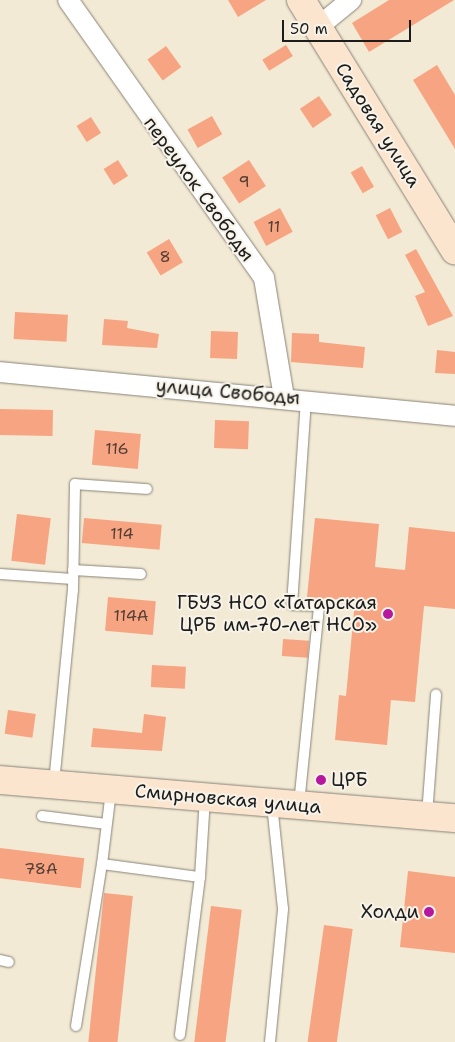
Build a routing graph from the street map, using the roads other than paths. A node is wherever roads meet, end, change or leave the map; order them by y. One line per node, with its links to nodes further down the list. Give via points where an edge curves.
1 (68, 0): 7 (street, переулок Свободы, via 264,278)
2 (301, 0): 4 (street, Садовая улица)
3 (351, 0): 4 (street)
4 (318, 27): 5 (street, Садовая улица)
5 (455, 250)
6 (0, 372): 7 (street, улица Свободы)
7 (284, 397): 8 (street, улица Свободы)
8 (306, 398): 9 (street, улица Свободы); 20 (lane, via 292,605 319,606)
9 (455, 416)
10 (147, 489): 12 (lane, via 75,484)
11 (0, 574): 12 (lane)
12 (73, 574): 13 (lane); 16 (lane)
13 (141, 574)
14 (436, 694): 22 (lane)
15 (0, 780): 16 (street, Смирновская улица)
16 (54, 784): 17 (street, Смирновская улица)
17 (111, 789): 18 (street, Смирновская улица); 24 (lane)
18 (205, 797): 19 (street, Смирновская улица); 26 (lane)
19 (272, 803): 20 (street, Смирновская улица); 29 (lane, via 283,909)
20 (299, 805): 22 (street, Смирновская улица)
21 (42, 816): 24 (lane)
22 (426, 816): 23 (street, Смирновская улица)
23 (455, 818)
24 (107, 824): 25 (lane)
25 (102, 864): 26 (lane); 27 (lane)
26 (200, 877): 28 (lane)
27 (76, 1026)
28 (180, 1035)
29 (270, 1042)

